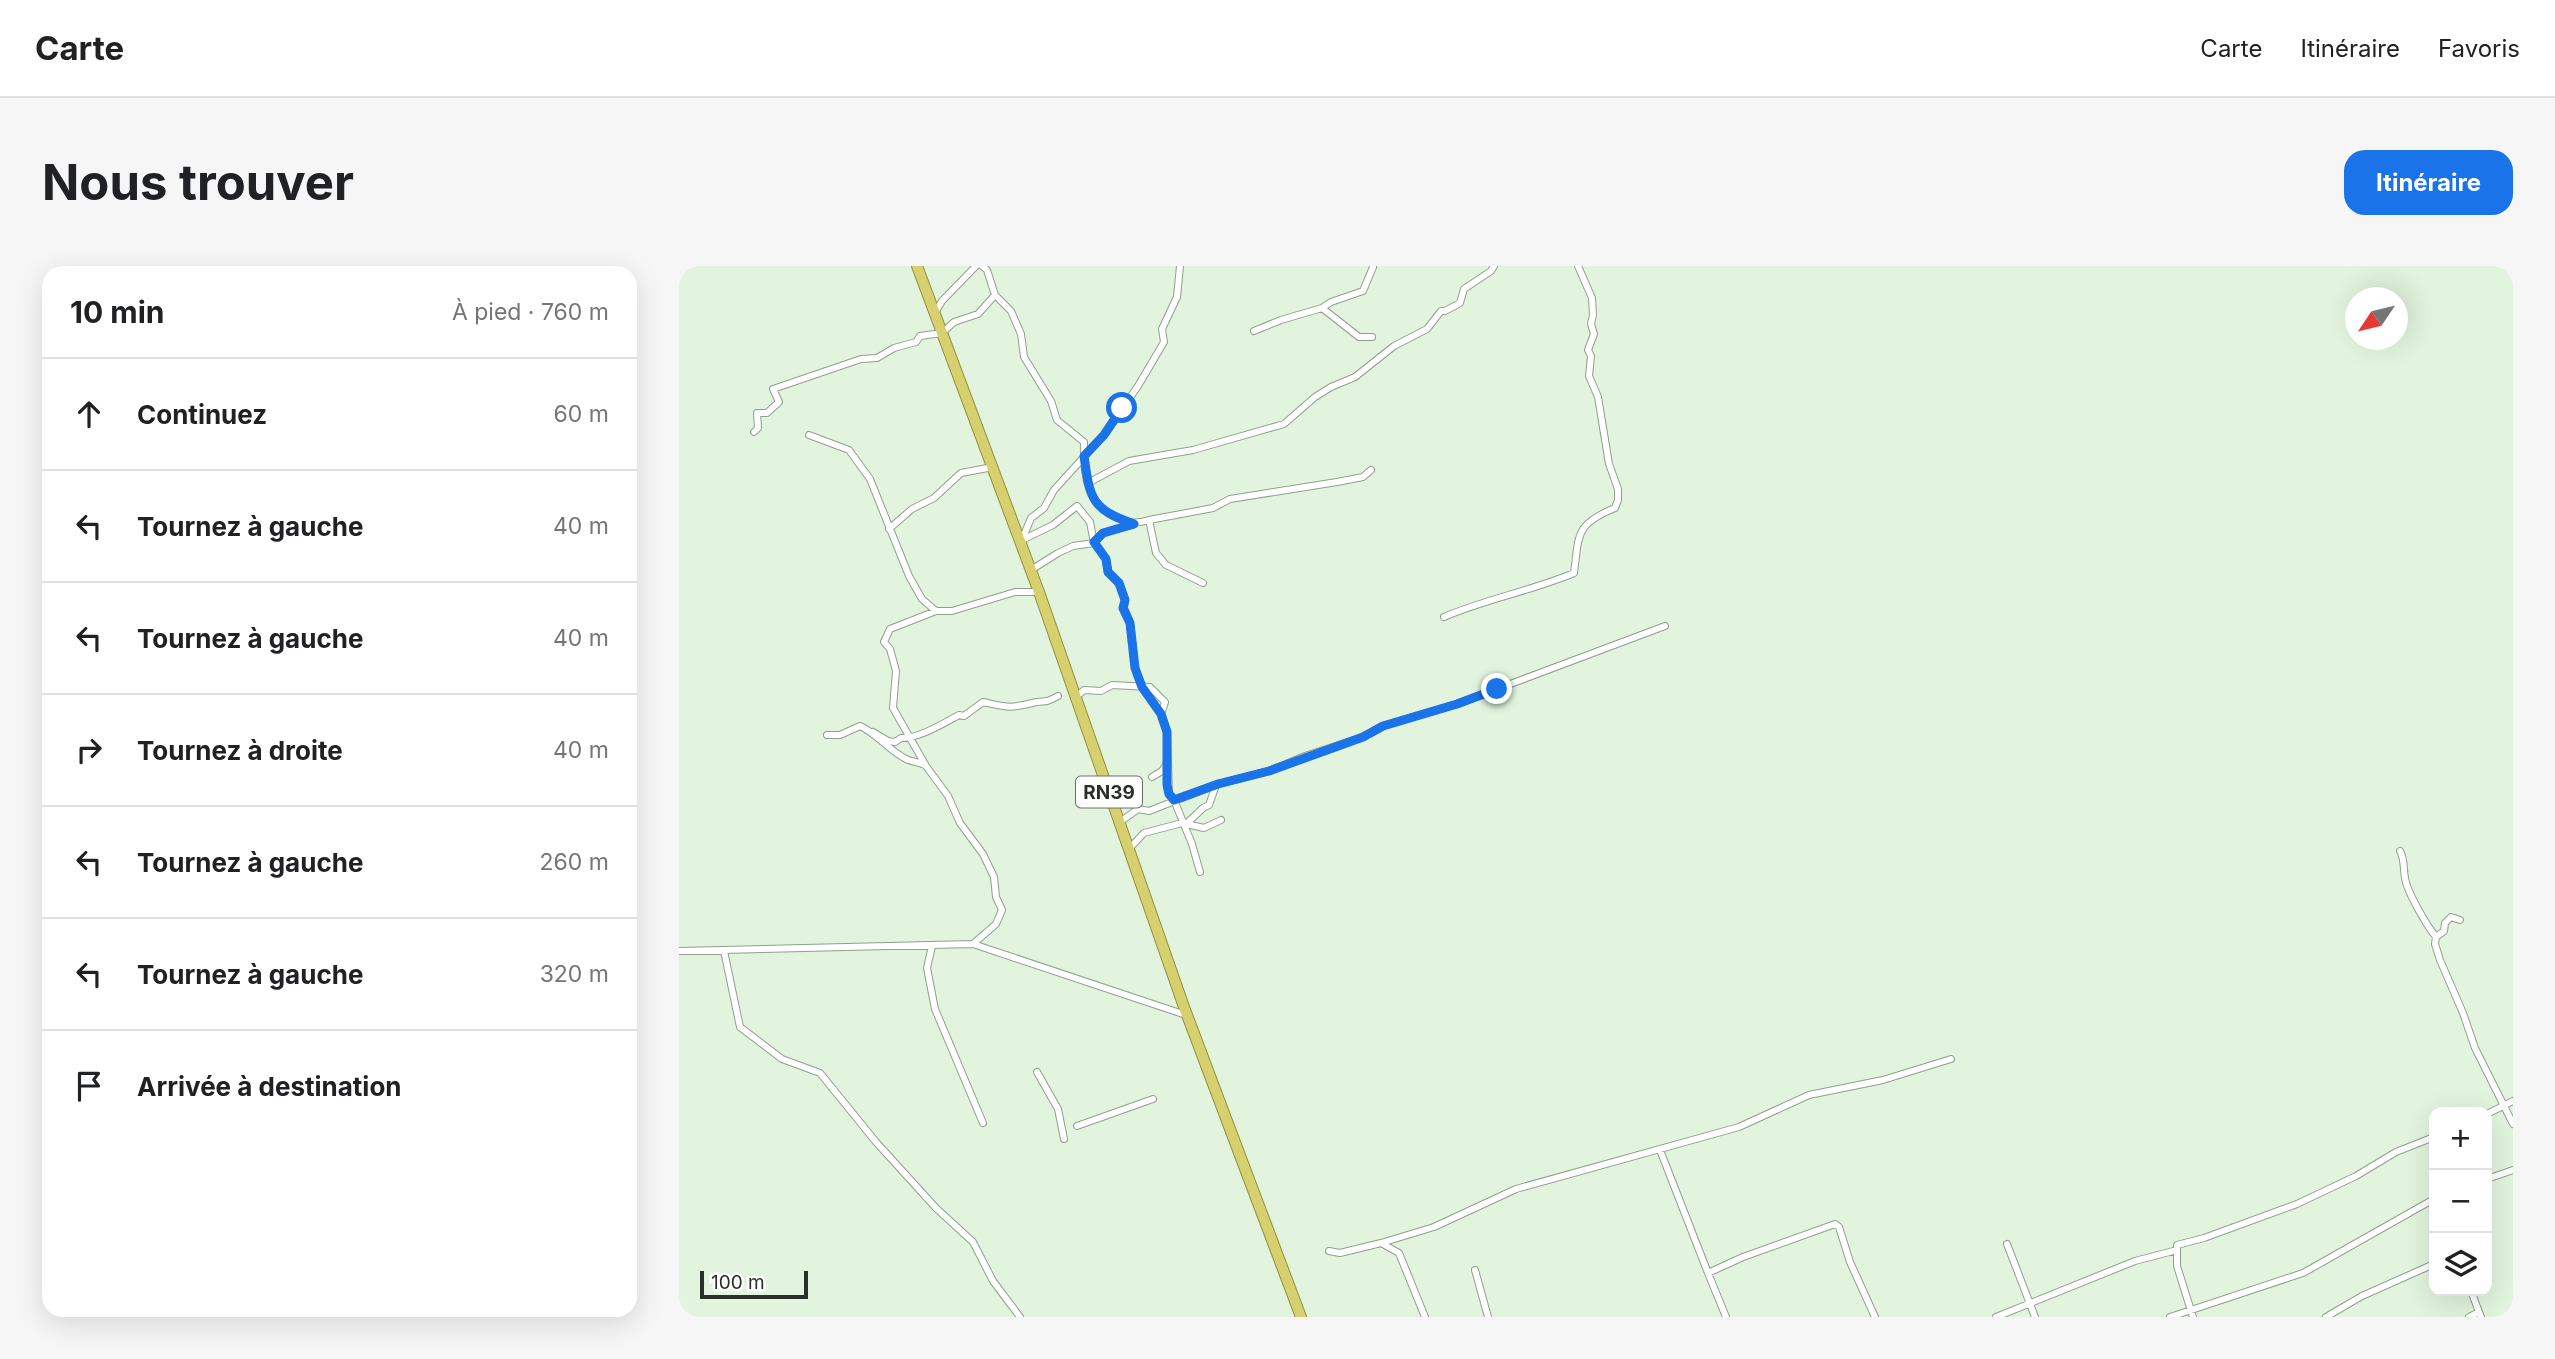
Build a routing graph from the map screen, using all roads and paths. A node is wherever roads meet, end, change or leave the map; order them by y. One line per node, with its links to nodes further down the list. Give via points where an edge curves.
1 (917, 266): 10 (highway, RN39)
2 (976, 266): 10 (street)
3 (982, 266): 8 (street)
4 (1181, 266): 16 (street, via 1177,297 1163,330 1164,342 1104,435)
5 (1494, 266): 19 (street, via 1464,289 1460,303 1441,311 1427,329 1394,346 1355,377 1315,397 1284,424 1193,450 1129,461)
6 (1578, 266): 29 (street, via 1592,298 1589,376 1618,489 1615,508 1596,515 1584,527 1578,537 1574,573)
7 (1373, 268): 9 (street, via 1363,291)
8 (995, 295): 12 (street, via 978,314 954,322); 16 (street, via 1011,311 1024,357 1051,401 1057,420 1084,442)
9 (1322, 308): 11 (street); 13 (street, via 1359,337)
10 (935, 313): 12 (highway, RN39)
11 (1254, 331)
12 (942, 333): 14 (street, via 920,336 916,342 877,358 861,359 773,389 779,402 768,413 757,413); 17 (highway, RN39)
13 (1372, 337)
14 (754, 432)
15 (809, 435): 22 (street, via 849,450 870,480)
16 (1084, 456): 19 (street); 24 (street, via 1031,519)
17 (993, 467): 22 (street, via 961,472 934,498); 24 (highway, RN39)
18 (1371, 470): 20 (street, via 1363,477 1230,499 1213,508)
19 (1088, 483): 21 (street, via 1094,502 1105,512)
20 (1149, 520): 21 (street); 26 (street, via 1156,553 1166,565)
21 (1134, 524): 23 (street, via 1103,533)
22 (889, 529): 28 (street, via 909,576)
23 (1094, 542): 24 (street, via 1090,522 1077,506); 25 (street, via 1073,546); 31 (street, via 1125,600)
24 (1023, 544): 25 (highway, RN39)
25 (1031, 570): 27 (highway, RN39)
26 (1203, 583)
27 (1039, 592): 28 (street, via 1015,592 952,611); 33 (highway, RN39)
28 (936, 611): 36 (street, via 890,629 884,642 896,671 893,708)
29 (1444, 617)
30 (1665, 626): 40 (street, via 1269,771)
31 (1142, 687): 33 (street, via 1112,685 1101,691 1084,690); 37 (street, via 1167,732)
32 (1058, 696): 36 (street, via 1025,707 983,702 964,716)
33 (1076, 697): 43 (highway, RN39)
34 (873, 732): 35 (street, via 860,726 841,735); 36 (street, via 888,741); 38 (street, via 886,746)
35 (827, 735)
36 (911, 739): 38 (street)
37 (1166, 765): 39 (street); 41 (street, via 1169,794)
38 (926, 766): 50 (street, via 994,877 1002,910 996,924)
39 (1152, 777)
40 (1216, 785): 41 (street); 44 (street, via 1209,805)
41 (1174, 800): 43 (street, via 1149,811 1138,809); 44 (street)
42 (1220, 820): 44 (street, via 1204,828)
43 (1120, 822): 45 (highway, RN39)
44 (1187, 825): 45 (street, via 1144,833); 47 (street)
45 (1129, 849): 54 (highway, RN39)
46 (2400, 851): 49 (street, via 2405,882)
47 (1200, 872)
48 (2460, 920): 49 (street, via 2451,917)
49 (2436, 937): 59 (street, via 2440,960 2475,1048)
50 (973, 944): 51 (street); 54 (street)
51 (932, 946): 53 (street); 61 (street, via 927,968 935,1009)
52 (679, 951): 53 (street)
53 (724, 951): 81 (street, via 740,1027 782,1059 820,1073 876,1142 972,1242)
54 (1188, 1016): 82 (highway, RN39)
55 (1951, 1059): 66 (street, via 1883,1080 1809,1095 1750,1123)
56 (1037, 1072): 64 (street, via 1058,1109)
57 (1153, 1099): 63 (street)
58 (2513, 1101): 59 (street)
59 (2504, 1106): 60 (street); 62 (street)
60 (2492, 1112)
61 (983, 1123)
62 (2513, 1124)
63 (1077, 1126)
64 (1064, 1139)
65 (2429, 1139): 72 (street, via 2297,1204 2176,1245)
66 (1660, 1150): 70 (street, via 1516,1189 1434,1227); 76 (street)
67 (2513, 1170): 68 (street)
68 (2492, 1177)
69 (2429, 1202): 79 (street, via 2303,1273)
70 (1381, 1243): 73 (street, via 1340,1253); 83 (street, via 1399,1253)
71 (2007, 1244): 78 (street)
72 (2177, 1250): 78 (street, via 2135,1261); 79 (street, via 2177,1266)
73 (1329, 1251)
74 (2429, 1266): 90 (street)
75 (1475, 1270): 84 (street)
76 (1708, 1273): 85 (street); 86 (street, via 1835,1224)
77 (2473, 1296): 80 (street)
78 (2031, 1304): 87 (street); 88 (street)
79 (2192, 1314): 89 (street)
80 (2480, 1314): 91 (street)
81 (1020, 1317)
82 (1301, 1317)
83 (1425, 1317)
84 (1488, 1317)
85 (1725, 1317)
86 (1875, 1317)
87 (1996, 1317)
88 (2035, 1317)
89 (2171, 1317)
90 (2326, 1317)
91 (2469, 1317)

